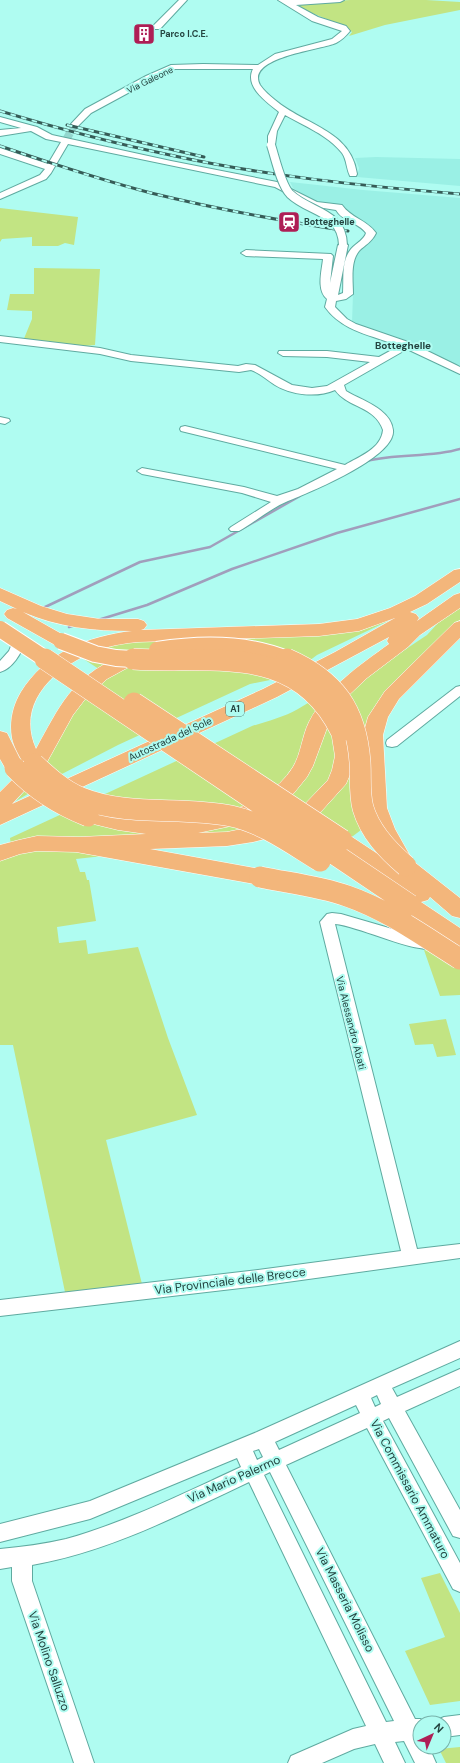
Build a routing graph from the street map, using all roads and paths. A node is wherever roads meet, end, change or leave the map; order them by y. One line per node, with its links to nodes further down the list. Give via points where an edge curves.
1 (183, 0): 4 (street)
2 (340, 0): 3 (street)
3 (285, 2): 5 (street, via 307,15 346,31 339,38 279,55)
4 (157, 27)
5 (258, 67): 6 (street, via 254,74 258,89); 10 (street, Via Galeone, via 174,67 88,111)
6 (283, 111): 7 (street); 9 (street)
7 (295, 118): 9 (street); 16 (street, via 342,146 350,159)
8 (0, 119): 11 (street)
9 (276, 122): 19 (street, bridge, via 271,145 285,186 290,194 342,229 343,244)
10 (75, 124)
11 (33, 128): 12 (street); 13 (street, via 49,137)
12 (0, 133)
13 (66, 140): 15 (street); 19 (street, via 277,185 313,204 339,207 346,216 366,226 371,233 370,238 352,254 348,294)
14 (0, 151): 15 (street)
15 (50, 168): 17 (street, via 35,181)
16 (353, 174)
17 (0, 196)
18 (246, 253): 19 (street, via 328,256 325,288 328,295)
19 (333, 298): 21 (street, via 330,307 339,318 360,329)
20 (0, 340): 25 (street, via 100,351 145,360 239,369 244,366 264,370 282,385 306,391 320,391)
21 (406, 345): 23 (street); 24 (street)
22 (283, 354): 23 (street, via 327,354)
23 (379, 360): 25 (street)
24 (458, 368)
25 (339, 384): 27 (street, via 342,393 381,417 388,431 387,438 379,449)
26 (185, 429): 27 (street)
27 (345, 468): 29 (street, via 314,486)
28 (142, 471): 29 (street)
29 (283, 499): 30 (street)
30 (235, 529)
31 (460, 574): 36 (highway, via 421,600)
32 (460, 580): 47 (highway, Autostrada del Sole / A1, via 408,618 342,656 270,693)
33 (0, 594): 36 (highway, via 26,608 53,617 101,626 357,618)
34 (460, 599): 39 (highway, Autostrada del Sole / A1)
35 (0, 608): 49 (highway, bridge, via 61,641 115,658 231,660 274,670 291,677 319,696 335,715 341,731 345,756 336,784 311,810 282,828 227,839)
36 (396, 612): 52 (highway, bridge, via 359,625 319,630 138,636 110,640 70,655 47,671 26,698 21,714 21,733 25,748 34,764 71,794 110,807 210,812 249,822 268,829 360,884)
37 (0, 614): 54 (highway, bridge)
38 (0, 623): 42 (street, via 13,632 19,641 18,648 10,660)
39 (421, 627): 44 (highway, bridge, via 352,680 333,701 317,725 309,755 291,783 260,806 226,820 176,828 122,825 88,816 54,802 35,788 15,768); 48 (highway, Autostrada del Sole / A1, via 282,702)
40 (460, 627): 51 (highway, via 392,695 378,717 373,735 377,808 385,829)
41 (0, 630): 52 (highway, bridge)
42 (0, 668)
43 (460, 690): 45 (street)
44 (0, 738)
45 (392, 742)
46 (0, 803): 51 (highway, bridge, via 34,768 66,709 88,684 101,674 158,650 182,645 233,646 281,657 319,677 332,688 354,722 363,808 382,843)
47 (0, 818)
48 (0, 834)
49 (81, 844): 50 (highway, via 38,843); 57 (highway, bridge, via 334,892 380,910)
50 (0, 853)
51 (406, 866): 53 (highway)
52 (410, 905): 55 (highway)
53 (460, 910)
54 (460, 920)
55 (460, 939)
56 (460, 947): 59 (street, Via Alessandro Abati, via 413,941 341,919 332,918 327,922)
57 (460, 959)
58 (460, 1251): 59 (street, Via Provinciale delle Brecce)
59 (411, 1258): 60 (street, Via Provinciale delle Brecce)
60 (0, 1308)
61 (460, 1349): 63 (street)
62 (460, 1377): 65 (street, Via Mario Palermo)
63 (381, 1386): 64 (street); 65 (street)
64 (361, 1395): 66 (street, Via Commissario Ammaturo); 67 (street)
65 (393, 1408): 66 (street, Via Mario Palermo); 71 (street)
66 (371, 1418): 69 (street, Via Mario Palermo); 75 (street, Via Commissario Ammaturo)
67 (263, 1438): 68 (street); 69 (street, Via Masseria Molisso)
68 (240, 1447): 70 (street); 72 (street, via 90,1510)
69 (275, 1461): 70 (street, Via Mario Palermo); 76 (street, Via Masseria Molisso)
70 (252, 1471): 73 (street, Via Mario Palermo, via 96,1539); 78 (street)
71 (460, 1529)
72 (0, 1533)
73 (22, 1558): 74 (street, Via Mario Palermo); 79 (street, Via Molino Salluzzo, via 22,1581)
74 (0, 1559)
75 (460, 1582)
76 (412, 1723)
77 (412, 1729): 78 (street)
78 (380, 1733): 80 (street, via 342,1742); 81 (street)
79 (84, 1763)
80 (298, 1763)
81 (395, 1763)

